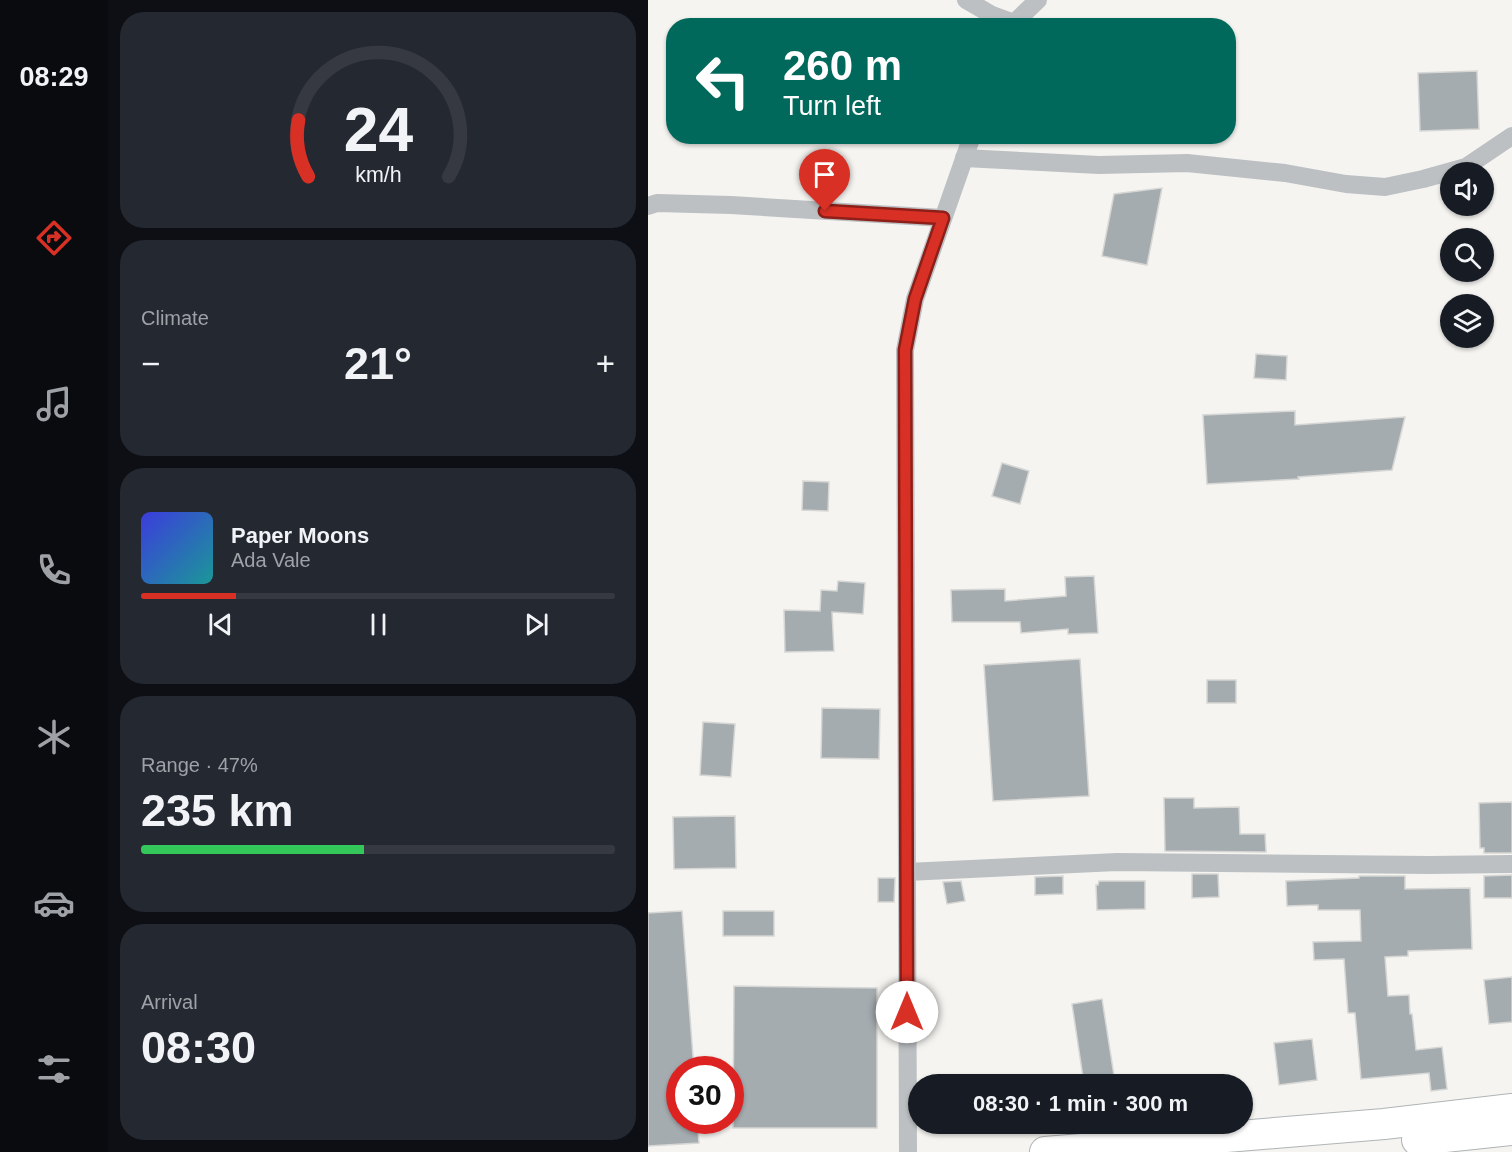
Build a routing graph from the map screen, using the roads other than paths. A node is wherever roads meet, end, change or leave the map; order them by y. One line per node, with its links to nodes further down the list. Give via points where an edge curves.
1 (966, 0): 3 (street)
2 (1038, 0): 4 (street)
3 (1000, 18)
4 (1019, 18)
5 (1512, 136): 7 (street, via 1466,167 1385,187 1187,163 1099,165)
6 (969, 144): 7 (street)
7 (964, 158): 9 (street)
8 (648, 206): 9 (street, via 731,205)
9 (943, 218): 11 (street, via 915,299 905,350)
10 (1512, 864): 11 (street, via 1117,862)
11 (907, 872): 15 (street)
12 (1512, 1109): 14 (highway)
13 (1512, 1130): 14 (highway)
14 (1385, 1134): 16 (highway); 17 (highway)
15 (908, 1152)
16 (1045, 1152)
17 (1300, 1152)

